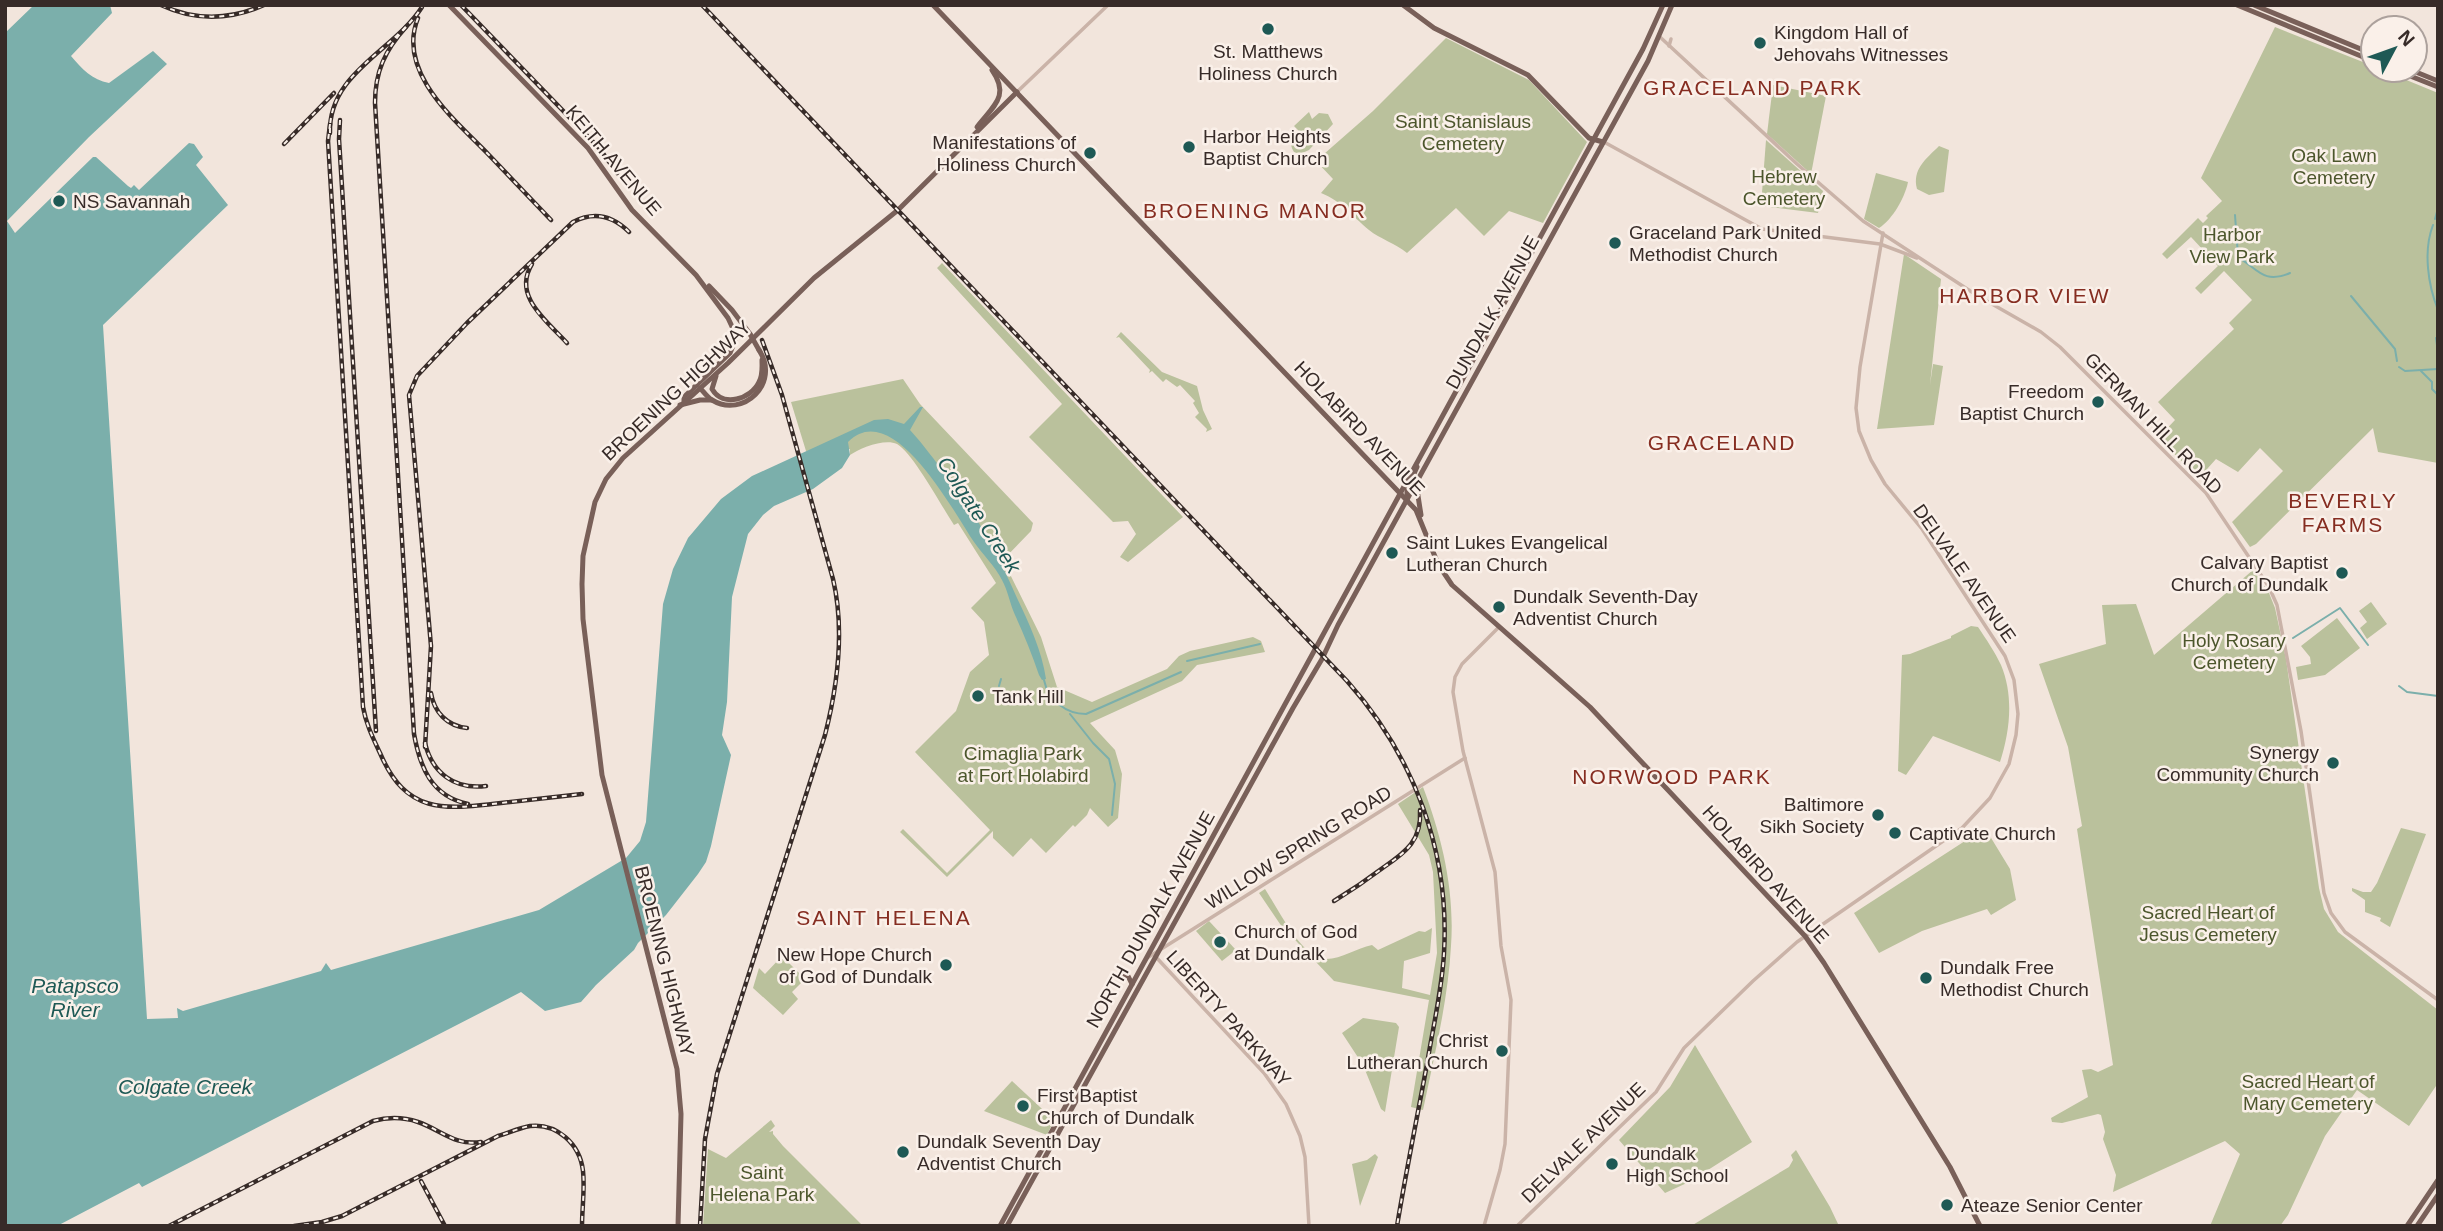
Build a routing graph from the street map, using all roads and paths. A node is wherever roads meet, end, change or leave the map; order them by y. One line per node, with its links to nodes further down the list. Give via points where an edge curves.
1 (449, 5): 22 (main road, KEITH AVENUE, via 588,148 632,210)
2 (933, 5): 14 (main road, HOLABIRD AVENUE)
3 (1108, 5): 15 (street, BROENING HIGHWAY)
4 (1405, 5): 17 (main road, via 1434,28 1531,78)
5 (1663, 5): 17 (main road, DUNDALK AVENUE)
6 (1672, 5): 9 (main road, DUNDALK AVENUE)
7 (2237, 5): 8 (main road)
8 (2255, 8): 12 (main road); 13 (main road)
9 (1660, 37): 11 (street, GERMAN HILL ROAD); 18 (main road, DUNDALK AVENUE)
10 (1671, 39): 11 (street)
11 (1669, 46): 19 (street, GERMAN HILL ROAD, via 1824,188)
12 (2359, 49)
13 (2359, 55)
14 (982, 56): 15 (main road, HOLABIRD AVENUE); 16 (main road, via 1001,92)
15 (1017, 92): 16 (main road, BROENING HIGHWAY); 30 (main road, HOLABIRD AVENUE)
16 (971, 135): 24 (main road, BROENING HIGHWAY, via 898,210 814,278)
17 (1594, 139): 18 (main road); 28 (main road, DUNDALK AVENUE)
18 (1603, 142): 20 (street, via 1762,229); 29 (main road, DUNDALK AVENUE)
19 (1883, 233): 20 (street, DELVALE AVENUE); 21 (street, GERMAN HILL ROAD)
20 (1881, 244): 21 (street); 37 (street, DELVALE AVENUE, via 1860,367 1859,431 1885,484 1922,529 2001,647 2016,691 2016,735 2001,781 1969,822)
21 (1934, 268): 41 (street, GERMAN HILL ROAD, via 2051,339 2218,508 2277,605 2330,913 2352,937)
22 (696, 275): 23 (main road, KEITH AVENUE, bridge, via 750,334); 27 (main road, KEITH AVENUE, via 722,307 735,341 730,353)
23 (763, 361): 24 (main road, via 757,386 738,399 715,394 712,386); 26 (main road, via 765,380 752,397 735,404)
24 (717, 373): 25 (main road, BROENING HIGHWAY)
25 (700, 388): 26 (main road); 27 (main road, BROENING HIGHWAY)
26 (712, 401): 27 (main road)
27 (682, 404): 44 (main road, BROENING HIGHWAY, via 611,472 592,511 583,556 583,619 601,775 677,1069 681,1114)
28 (1424, 447): 30 (main road, DUNDALK AVENUE); 31 (main road)
29 (1416, 483): 31 (main road, DUNDALK AVENUE); 32 (main road)
30 (1400, 492): 31 (main road, HOLABIRD AVENUE); 34 (main road, DUNDALK AVENUE)
31 (1407, 500): 32 (main road, HOLABIRD AVENUE); 35 (main road, DUNDALK AVENUE)
32 (1422, 520): 33 (main road, HOLABIRD AVENUE, via 1445,577)
33 (1499, 627): 36 (street, via 1462,664 1454,680); 37 (main road, HOLABIRD AVENUE, via 1599,715)
34 (1327, 628): 38 (main road, NORTH DUNDALK AVENUE)
35 (1335, 632): 38 (main road, NORTH DUNDALK AVENUE)
36 (1465, 758): 38 (street, WILLOW SPRING ROAD); 48 (street, via 1495,872 1512,1010 1505,1141)
37 (1805, 936): 49 (street, DELVALE AVENUE, via 1691,1041 1656,1092); 50 (main road, HOLABIRD AVENUE, via 1940,1151)
38 (1154, 953): 40 (main road, NORTH DUNDALK AVENUE); 46 (main road, NORTH DUNDALK AVENUE); 47 (street, LIBERTY PARKWAY, via 1264,1073 1286,1104 1305,1157)
39 (1121, 975): 40 (main road, via 1128,976)
40 (1132, 984): 45 (main road, NORTH DUNDALK AVENUE)
41 (2438, 1000)
42 (2438, 1180): 51 (main road)
43 (2438, 1195): 52 (main road)
44 (678, 1226)
45 (1000, 1226)
46 (1007, 1226)
47 (1309, 1226)
48 (1484, 1226)
49 (1517, 1226)
50 (1980, 1226)
51 (2407, 1226)
52 (2417, 1226)

